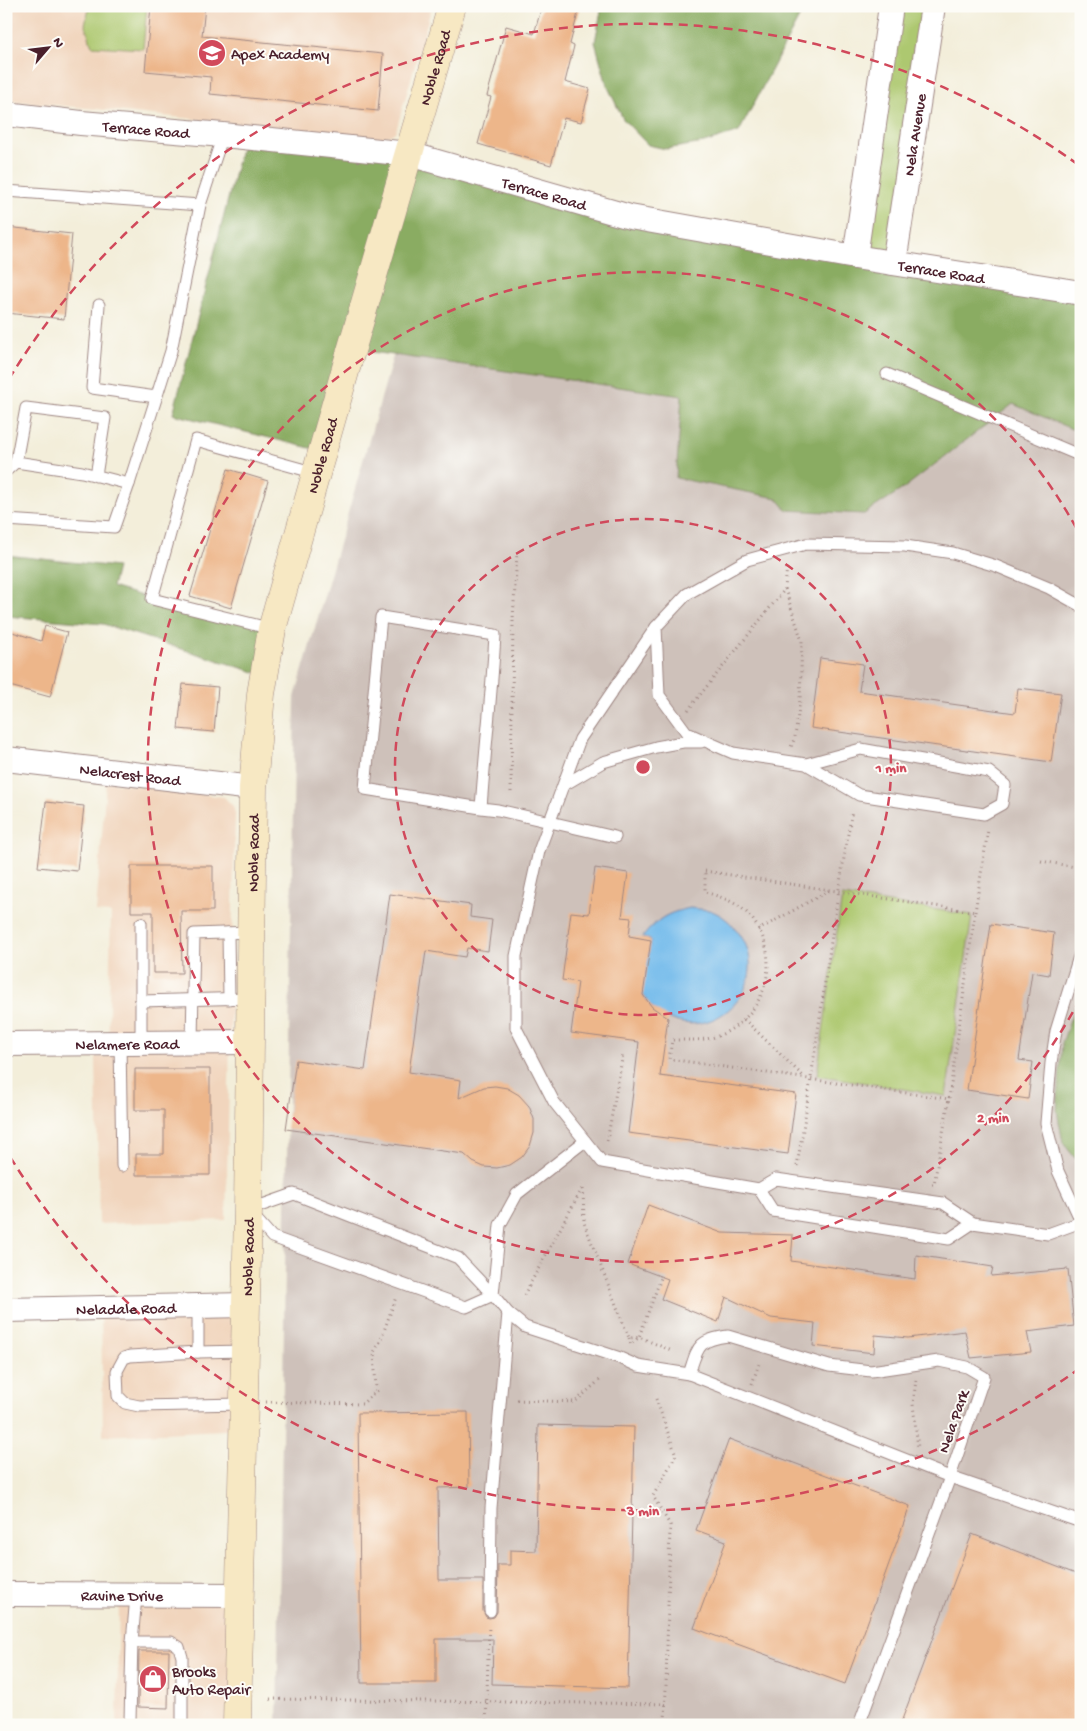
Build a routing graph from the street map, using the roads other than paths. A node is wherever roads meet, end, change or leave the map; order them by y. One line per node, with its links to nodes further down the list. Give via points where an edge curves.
1 (452, 6): 6 (main road, Noble Road)
2 (891, 6): 9 (street)
3 (933, 6): 10 (street, Nela Avenue)
4 (6, 114): 5 (street, Terrace Road)
5 (223, 135): 6 (street, Terrace Road); 8 (lane)
6 (409, 154): 9 (street, Terrace Road, via 630,216); 18 (main road, Noble Road)
7 (6, 191): 8 (lane)
8 (200, 205): 14 (lane, via 171,351)
9 (855, 257): 10 (street, Terrace Road)
10 (894, 263): 11 (street, Terrace Road)
11 (1081, 293)
12 (99, 305): 14 (lane, via 92,388)
13 (887, 374): 15 (lane)
14 (156, 397): 20 (lane)
15 (1081, 456)
16 (16, 462): 17 (lane); 19 (lane); 19 (lane, via 26,408 105,418)
17 (6, 471)
18 (316, 473): 24 (main road, Noble Road); 24 (lane, via 196,440 152,599)
19 (96, 476): 20 (lane)
20 (129, 484): 21 (lane, via 114,527)
21 (6, 520)
22 (1081, 606): 23 (lane, via 1049,588 996,566 953,553 905,546 806,544 747,560 687,594)
23 (656, 627): 25 (lane, via 659,695 687,733); 28 (lane, via 580,739)
24 (272, 629): 29 (main road, Noble Road, via 261,694)
25 (708, 743): 27 (lane, via 733,753); 28 (lane, via 683,742 603,762)
26 (6, 759): 29 (street, Nelacrest Road)
27 (806, 764): 27 (lane, via 859,794 984,814 1002,804 1005,785 989,772 861,750)
28 (564, 785): 31 (lane)
29 (253, 788): 34 (main road, Noble Road)
30 (481, 808): 30 (lane, via 495,635 382,617 365,789); 31 (lane)
31 (550, 822): 32 (lane); 43 (lane, via 539,851 516,956 516,1028 554,1102)
32 (615, 837)
33 (142, 922): 38 (lane)
34 (239, 933): 36 (main road, Noble Road); 37 (lane, via 194,934)
35 (1081, 950): 47 (lane, via 1056,1031 1046,1123 1058,1171)
36 (239, 999): 37 (lane); 41 (main road, Noble Road)
37 (193, 1000): 38 (lane); 40 (lane)
38 (141, 1001): 39 (lane)
39 (131, 1042): 40 (street, Nelamere Road); 42 (street, Nelamere Road); 44 (lane)
40 (192, 1042): 41 (street, Nelamere Road)
41 (249, 1042): 46 (main road, Noble Road)
42 (6, 1044)
43 (585, 1141): 45 (lane, via 602,1162); 49 (lane, via 517,1194 500,1225)
44 (122, 1166)
45 (759, 1189): 48 (lane, via 776,1179 943,1203); 48 (lane, via 773,1211 949,1239)
46 (248, 1210): 49 (lane, via 272,1237 466,1307); 49 (lane, via 294,1194 458,1258); 50 (main road, Noble Road)
47 (1081, 1222): 48 (lane, via 1048,1234)
48 (973, 1223)
49 (493, 1295): 53 (lane)
50 (245, 1305): 51 (street, Neladale Road); 54 (main road, Noble Road)
51 (198, 1306): 52 (street, Neladale Road); 55 (lane)
52 (6, 1310)
53 (508, 1313): 56 (lane, via 525,1327 638,1366); 63 (lane, via 491,1508)
54 (244, 1351): 55 (lane); 57 (main road, Noble Road)
55 (198, 1352): 57 (lane, via 124,1358 117,1371 118,1396 125,1403 139,1406)
56 (688, 1374): 58 (lane); 58 (lane, Nela Park, via 698,1346 712,1338 728,1336 829,1366 871,1371 940,1361 967,1367 984,1377)
57 (254, 1403): 61 (main road, Noble Road)
58 (950, 1477): 59 (lane); 68 (lane, Nela Park)
59 (1081, 1522)
60 (6, 1594): 62 (street, Ravine Drive)
61 (239, 1595): 62 (street, Ravine Drive); 67 (main road, Noble Road)
62 (136, 1596): 64 (lane)
63 (490, 1611)
64 (132, 1642): 65 (lane, via 130,1720); 66 (lane, via 171,1642 179,1647 182,1657)
65 (133, 1725)
66 (182, 1725)
67 (237, 1725)
68 (859, 1725)

